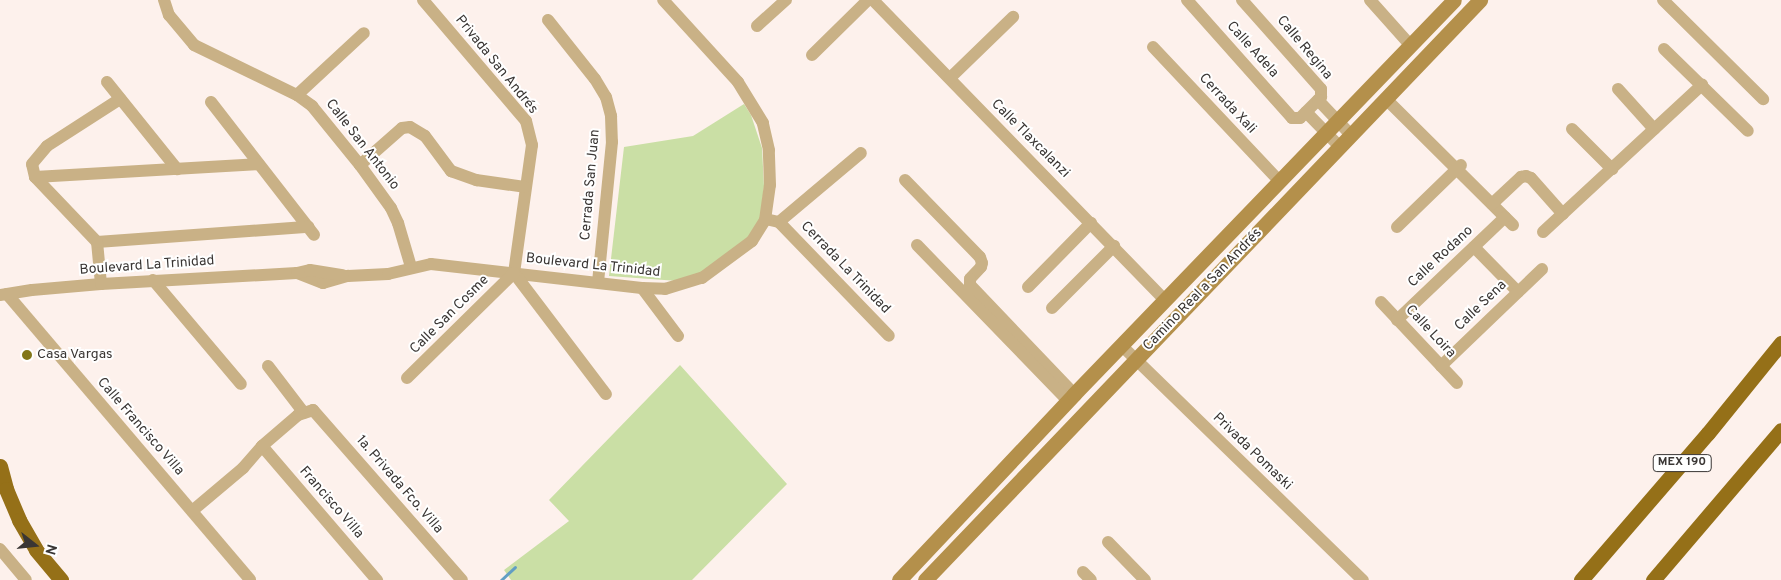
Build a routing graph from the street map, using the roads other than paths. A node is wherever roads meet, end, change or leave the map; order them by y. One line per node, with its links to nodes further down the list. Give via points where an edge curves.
1 (164, 0): 25 (street, Calle San Antonio, via 168,15 194,45)
2 (424, 0): 48 (street, Privada San Andrés, via 526,121 532,145)
3 (663, 0): 51 (street, Boulevard La Trinidad, via 738,82 762,123 769,150 770,185)
4 (786, 0): 15 (street)
5 (868, 0): 20 (street)
6 (873, 0): 21 (street, Calle Tlaxcalanzi)
7 (1187, 0): 31 (street, Calle Adela)
8 (1242, 0): 26 (street, Calle Regina, via 1321,89)
9 (1370, 0): 17 (street)
10 (1454, 0): 17 (main road, Camino Real a San Andrés)
11 (1480, 0): 27 (main road, Camino Real a San Andrés)
12 (1666, 1): 29 (street)
13 (1013, 17): 21 (street)
14 (548, 20): 64 (street, Cerrada San Juan, via 595,79 606,97 611,116 612,142)
15 (757, 26)
16 (364, 33): 25 (street)
17 (1411, 46): 32 (main road, Camino Real a San Andrés)
18 (1153, 47): 47 (street, Cerrada Xali)
19 (1664, 49): 23 (street)
20 (812, 55)
21 (950, 78): 53 (street, Calle Tlaxcalanzi)
22 (107, 82): 28 (street)
23 (1702, 85): 34 (street); 35 (street)
24 (1618, 89): 34 (street)
25 (297, 95): 41 (street, Calle San Antonio, via 312,106)
26 (1320, 97): 31 (street); 32 (street, Calle Regina)
27 (1388, 97): 37 (main road, Camino Real a San Andrés); 42 (street)
28 (120, 99): 43 (street); 45 (street, via 47,146 32,164)
29 (1762, 99)
30 (211, 102): 40 (street)
31 (1300, 116): 36 (street, Calle Adela)
32 (1338, 122): 36 (main road, Camino Real a San Andrés); 37 (street, Calle Regina)
33 (1572, 129): 44 (street)
34 (1654, 129): 44 (street)
35 (1748, 131)
36 (1327, 133): 38 (street, Calle Adela); 47 (main road, Camino Real a San Andrés)
37 (1351, 135): 38 (main road, Camino Real a San Andrés)
38 (1340, 147): 78 (main road, Camino Real a San Andrés)
39 (861, 153): 52 (street)
40 (259, 164): 43 (street); 56 (street, via 311,231)
41 (360, 165): 48 (street, via 402,128 410,127 425,136 451,171 476,180); 60 (street, Calle San Antonio, via 391,208)
42 (1459, 167): 49 (street, via 1473,177 1476,187); 54 (street)
43 (177, 169): 45 (street)
44 (1612, 169): 50 (street)
45 (35, 178): 56 (street)
46 (905, 180): 85 (street, via 980,257 981,267 970,279 970,285)
47 (1280, 182): 70 (main road, Camino Real a San Andrés)
48 (525, 187): 62 (street, Privada San Andrés)
49 (1492, 204): 50 (street, via 1526,176 1532,178); 59 (street, Calle Rodano, via 1509,221)
50 (1563, 214): 55 (street)
51 (765, 220): 52 (street); 67 (street, Boulevard La Trinidad, via 752,241 702,278 666,289)
52 (779, 222): 75 (street, Cerrada La Trinidad)
53 (1091, 223): 58 (street, Calle Tlaxcalanzi); 66 (street)
54 (1397, 227)
55 (1543, 232)
56 (97, 242): 65 (street)
57 (917, 246): 85 (street)
58 (1114, 246): 70 (street, Calle Tlaxcalanzi); 72 (street)
59 (1474, 246): 68 (street); 73 (street, Calle Rodano)
60 (410, 267): 62 (street, Boulevard La Trinidad, via 432,264); 63 (street, Boulevard La Trinidad, via 388,274 348,276 316,270)
61 (1542, 268): 68 (street, Calle Sena)
62 (514, 273): 64 (street, Boulevard La Trinidad); 81 (street, Calle San Cosme); 84 (street)
63 (153, 280): 65 (street, Boulevard La Trinidad); 83 (street)
64 (598, 282): 67 (street, Boulevard La Trinidad)
65 (101, 284): 69 (street, Boulevard La Trinidad)
66 (1028, 287)
67 (642, 288): 74 (street)
68 (1518, 292): 80 (street, Calle Sena)
69 (4, 294): 92 (street, Calle Francisco Villa)
70 (1165, 300): 77 (main road, Camino Real a San Andrés)
71 (1381, 302): 73 (street, Calle Loira)
72 (1052, 308)
73 (1397, 320): 80 (street, Calle Loira)
74 (678, 336)
75 (889, 336)
76 (1781, 343): 104 (highway, MEX 190)
77 (1122, 346): 78 (street, Privada Pomaski); 85 (main road, Camino Real a San Andrés)
78 (1136, 361): 91 (main road, Camino Real a San Andrés); 103 (street, Privada Pomaski)
79 (268, 366): 86 (street, 1a. Privada Fco. Villa)
80 (1441, 366): 82 (street, Calle Loira)
81 (407, 378)
82 (1457, 383)
83 (241, 384)
84 (606, 394)
85 (1071, 397): 89 (main road, Camino Real a San Andrés)
86 (308, 411): 88 (street, via 298,415); 100 (street, 1a. Privada Fco. Villa)
87 (1781, 430): 105 (highway)
88 (262, 446): 92 (street, via 243,468); 99 (street, Francisco Villa)
89 (1017, 454): 91 (main road); 101 (main road, Camino Real a San Andrés)
90 (0, 466): 97 (highway, via 18,520 36,550)
91 (1032, 468): 95 (main road, Camino Real a San Andrés)
92 (192, 511): 98 (street, Calle Francisco Villa)
93 (1108, 542): 102 (street)
94 (0, 549): 96 (street)
95 (927, 579)
96 (26, 580)
97 (61, 580)
98 (250, 580)
99 (377, 580)
100 (462, 580)
101 (899, 580)
102 (1145, 580)
103 (1363, 580)
104 (1581, 580)
105 (1653, 580)

